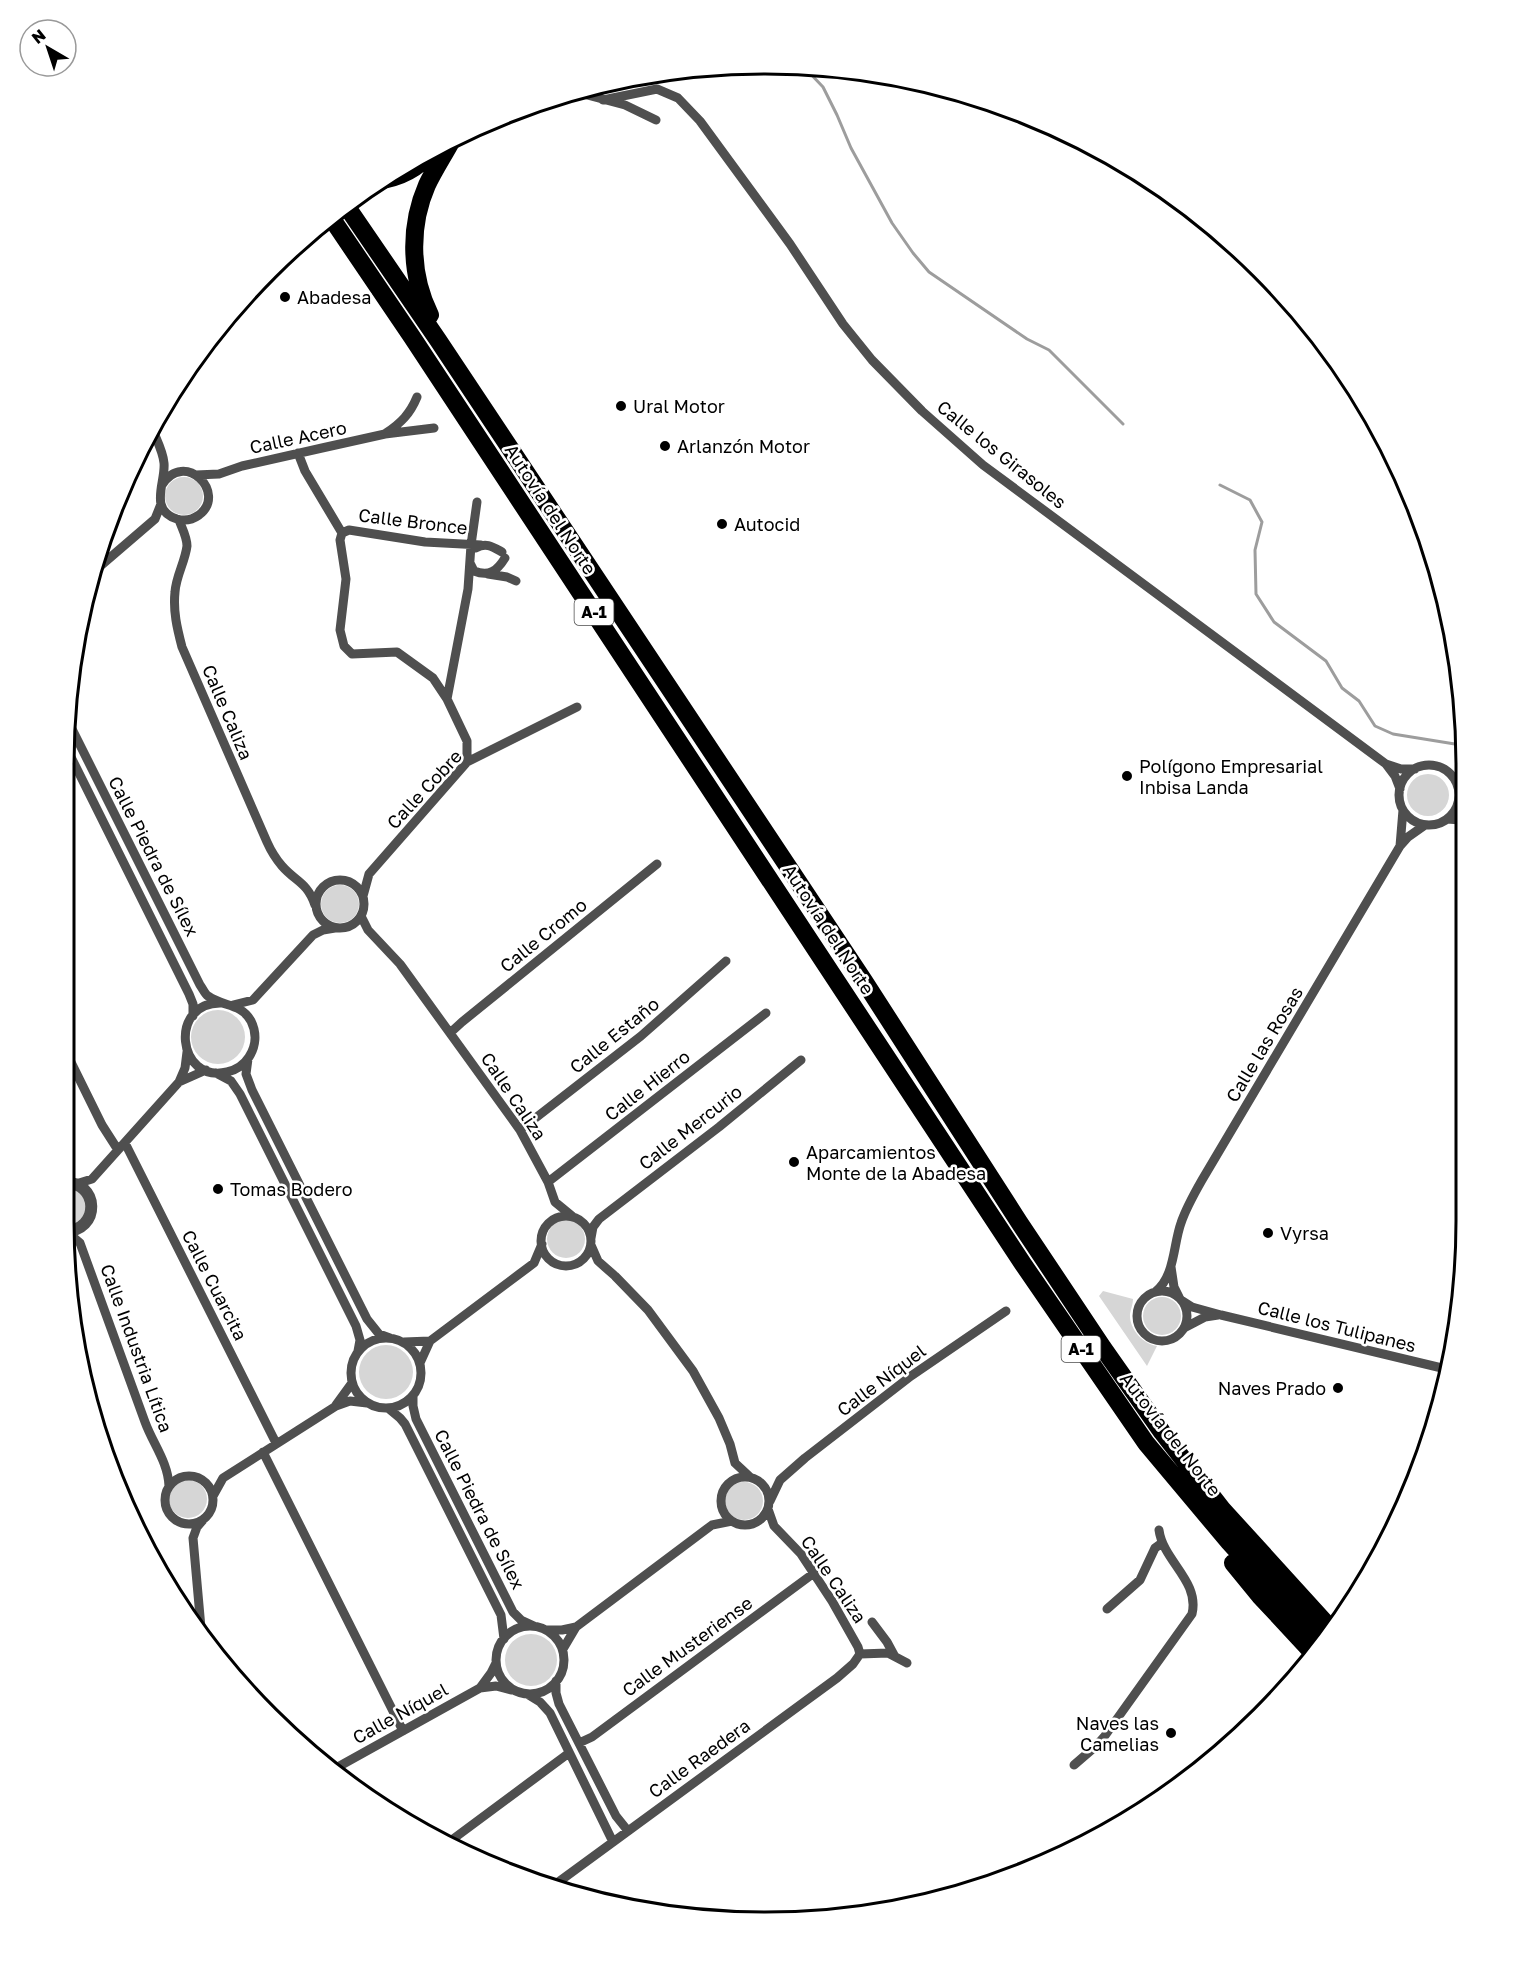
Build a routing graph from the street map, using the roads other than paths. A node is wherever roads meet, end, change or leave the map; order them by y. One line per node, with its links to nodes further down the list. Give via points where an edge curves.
1 (590, 96): 2 (street)
2 (603, 100): 3 (street, via 625,105); 39 (street, Calle los Girasoles, via 657,89 678,98 700,121 872,360 922,411 983,465)
3 (656, 120)
4 (445, 152): 7 (highway, via 427,186 414,243 423,301)
5 (350, 212): 7 (highway, Autovía del Norte / A-1)
6 (335, 223): 115 (highway, Autovía del Norte / A-1, via 1023,1264)
7 (456, 367): 142 (highway, Autovía del Norte / A-1, via 1162,1432 1222,1509)
8 (417, 397): 10 (street, Calle Acero, via 406,418)
9 (434, 428): 10 (street, Calle Acero)
10 (385, 434): 12 (street, Calle Acero)
11 (156, 438): 13 (street)
12 (298, 453): 15 (street, Calle Acero); 24 (street)
13 (164, 460): 14 (street); 17 (street)
14 (180, 472): 16 (street); 17 (street, via 169,476)
15 (219, 474): 16 (street, Calle Acero); 18 (street)
16 (196, 475): 18 (street, via 206,486)
17 (162, 485): 20 (street)
18 (208, 496): 21 (street)
19 (477, 502): 26 (street)
20 (161, 504): 22 (street); 23 (street, via 166,513)
21 (198, 516): 23 (street); 25 (street, Calle Caliza)
22 (155, 519): 23 (street); 28 (street)
23 (177, 519): 25 (street, Calle Caliza)
24 (342, 533): 26 (street, Calle Bronce, via 349,530 425,542); 33 (street, via 346,579 340,630 344,646 352,654 397,652)
25 (185, 535): 53 (street, Calle Caliza, via 187,546 177,576 174,604 182,647 267,842 284,868)
26 (476, 545): 27 (street); 29 (street, Calle Bronce, via 491,546 503,555 497,570)
27 (470, 560): 29 (street, via 474,571); 31 (street)
28 (104, 562)
29 (486, 574): 30 (street); 31 (street, via 474,579)
30 (516, 581)
31 (468, 589): 32 (street)
32 (453, 670): 33 (street); 34 (street)
33 (433, 678): 34 (street)
34 (447, 699): 37 (street, via 467,741)
35 (577, 708): 37 (street, Calle Cobre)
36 (75, 734): 63 (street, Calle Piedra de Sílex, via 200,985 208,996)
37 (467, 762): 50 (street, Calle Cobre)
38 (74, 763): 66 (street, Calle Piedra de Sílex, via 189,994)
39 (1386, 764): 40 (street, Calle los Girasoles); 42 (street, Calle los Girasoles)
40 (1415, 769): 41 (street, via 1433,765); 42 (street, via 1405,777)
41 (1456, 781)
42 (1400, 789): 44 (street)
43 (1456, 807): 45 (street)
44 (1403, 810): 47 (street); 48 (street, Calle las Rosas)
45 (1447, 819): 46 (street); 47 (street)
46 (1456, 820)
47 (1425, 825): 48 (street, Calle las Rosas)
48 (1400, 846): 97 (street, Calle las Rosas, via 1190,1202)
49 (657, 864): 68 (street, Calle Cromo)
50 (369, 874): 51 (street); 54 (street, Calle Cobre)
51 (348, 881): 52 (street); 54 (street)
52 (327, 883): 53 (street); 55 (street, via 318,893)
53 (305, 885): 55 (street, Calle Caliza)
54 (363, 896): 56 (street)
55 (316, 910): 58 (street, via 326,924); 60 (street)
56 (361, 916): 57 (street); 59 (street, Calle Caliza)
57 (349, 927): 58 (street); 59 (street)
58 (335, 928): 60 (street)
59 (368, 930): 68 (street, Calle Caliza, via 400,964)
60 (313, 935): 62 (street)
61 (726, 961): 76 (street, Calle Estaño, via 641,1036)
62 (253, 1000): 64 (street); 67 (street)
63 (222, 1003): 64 (street); 66 (street, via 208,1005)
64 (232, 1005): 67 (street)
65 (766, 1013): 79 (street, Calle Hierro)
66 (192, 1016): 69 (street, via 185,1033)
67 (252, 1023): 70 (street, via 255,1041)
68 (450, 1033): 76 (street, Calle Caliza)
69 (187, 1052): 73 (street); 75 (street)
70 (249, 1058): 74 (street, via 232,1071); 103 (street, via 246,1074 252,1090 367,1319 379,1334)
71 (801, 1060): 85 (street, Calle Mercurio)
72 (74, 1070): 77 (street, Calle Cuarcita, via 109,1138)
73 (206, 1070): 74 (street); 75 (street)
74 (216, 1073): 106 (street, via 231,1081 240,1094 356,1326)
75 (179, 1082): 77 (street)
76 (520, 1130): 79 (street, Calle Caliza)
77 (121, 1147): 78 (street); 114 (street, Calle Cuarcita)
78 (92, 1179): 80 (street); 82 (street)
79 (548, 1182): 83 (street, Calle Caliza)
80 (74, 1183)
81 (74, 1186): 82 (street)
82 (90, 1197): 87 (street, via 92,1211)
83 (555, 1202): 84 (street); 86 (street)
84 (574, 1217): 85 (street); 86 (street, via 562,1216); 90 (street, via 586,1226)
85 (598, 1219): 90 (street)
86 (548, 1223): 92 (street)
87 (85, 1224): 88 (street); 91 (street)
88 (74, 1230)
89 (74, 1238): 91 (street, Calle Industria Lítica)
90 (591, 1242): 93 (street); 96 (street, via 584,1258)
91 (80, 1243): 118 (street, Calle Industria Lítica, via 148,1431)
92 (542, 1244): 94 (street, via 545,1255); 95 (street)
93 (598, 1261): 96 (street); 117 (street, via 648,1310 693,1371 719,1418)
94 (554, 1262): 95 (street); 96 (street)
95 (534, 1263): 104 (street)
96 (576, 1264)
97 (1171, 1265): 98 (street, Calle las Rosas, via 1162,1287); 99 (street, Calle las Rosas)
98 (1155, 1292): 99 (street, via 1163,1291); 102 (street, via 1146,1297 1137,1311 1145,1335 1169,1340)
99 (1180, 1299): 101 (street, Calle los Tulipanes, via 1192,1307); 102 (street, via 1187,1313)
100 (1006, 1311): 123 (street, Calle Níquel, via 911,1376)
101 (1221, 1315): 102 (street, via 1205,1317); 108 (street, Calle los Tulipanes)
102 (1184, 1328)
103 (390, 1338): 105 (street); 106 (street, via 378,1338)
104 (430, 1341): 105 (street); 107 (street)
105 (404, 1342): 107 (street)
106 (358, 1351): 109 (street, via 351,1366)
107 (420, 1363): 110 (street, via 419,1385)
108 (1440, 1368)
109 (352, 1383): 111 (street); 112 (street)
110 (413, 1395): 113 (street); 143 (street, Calle Piedra de Sílex, via 416,1419 513,1612)
111 (369, 1404): 112 (street, via 350,1401); 113 (street)
112 (336, 1406): 114 (street)
113 (388, 1408): 147 (street, Calle Piedra de Sílex, via 405,1424 501,1615)
114 (276, 1443): 116 (street)
115 (1146, 1443): 146 (highway, Autovía del Norte / A-1); 148 (highway, via 1184,1502 1260,1596)
116 (263, 1452): 120 (street); 158 (street)
117 (735, 1463): 121 (street); 124 (street)
118 (165, 1464): 119 (street, via 175,1473); 125 (street, Calle Industria Lítica)
119 (185, 1475): 122 (street); 125 (street)
120 (223, 1478): 122 (street); 126 (street)
121 (752, 1478): 123 (street); 124 (street, via 738,1478); 127 (street, via 765,1486)
122 (202, 1479): 126 (street)
123 (780, 1480): 127 (street, Calle Níquel)
124 (727, 1485): 128 (street)
125 (168, 1486): 131 (street, via 166,1508)
126 (213, 1496): 129 (street, via 212,1508)
127 (769, 1505): 132 (street, via 763,1518); 134 (street, Calle Caliza)
128 (721, 1506): 130 (street); 133 (street)
129 (203, 1520): 131 (street); 136 (street)
130 (732, 1521): 132 (street); 133 (street)
131 (181, 1522): 136 (street)
132 (754, 1524): 134 (street)
133 (712, 1525): 144 (street)
134 (774, 1526): 138 (street, Calle Caliza)
135 (1158, 1530): 137 (street)
136 (193, 1538): 140 (street)
137 (1162, 1543): 139 (street, via 1155,1548 1140,1580); 161 (street, via 1190,1588 1194,1598 1192,1614 1104,1737)
138 (814, 1573): 150 (street, Calle Caliza); 159 (street, Calle Musteriense)
139 (1107, 1609)
140 (200, 1618)
141 (872, 1623): 151 (street)
142 (1326, 1624)
143 (534, 1626): 145 (street); 147 (street, via 521,1627)
144 (576, 1627): 145 (street); 149 (street)
145 (546, 1630): 149 (street)
146 (1316, 1638)
147 (504, 1639): 152 (street)
148 (1308, 1648)
149 (563, 1649): 154 (street, via 562,1674)
150 (860, 1654): 151 (street); 163 (street, Calle Raedera, via 837,1678)
151 (894, 1655): 153 (street)
152 (496, 1663): 155 (street, Calle Níquel); 156 (street, via 503,1682)
153 (907, 1663)
154 (556, 1681): 157 (street, via 540,1693); 159 (street, via 559,1704)
155 (480, 1688): 156 (street, via 496,1686); 158 (street, Calle Níquel)
156 (513, 1691): 157 (street)
157 (526, 1694): 160 (street, via 550,1713)
158 (402, 1731): 162 (street, Calle Níquel)
159 (579, 1743): 163 (street, via 616,1816)
160 (569, 1754): 164 (street); 165 (street)
161 (1074, 1765)
162 (340, 1766)
163 (628, 1831): 165 (street, Calle Raedera)
164 (455, 1838)
165 (613, 1842): 166 (street, Calle Raedera)
166 (561, 1880)

